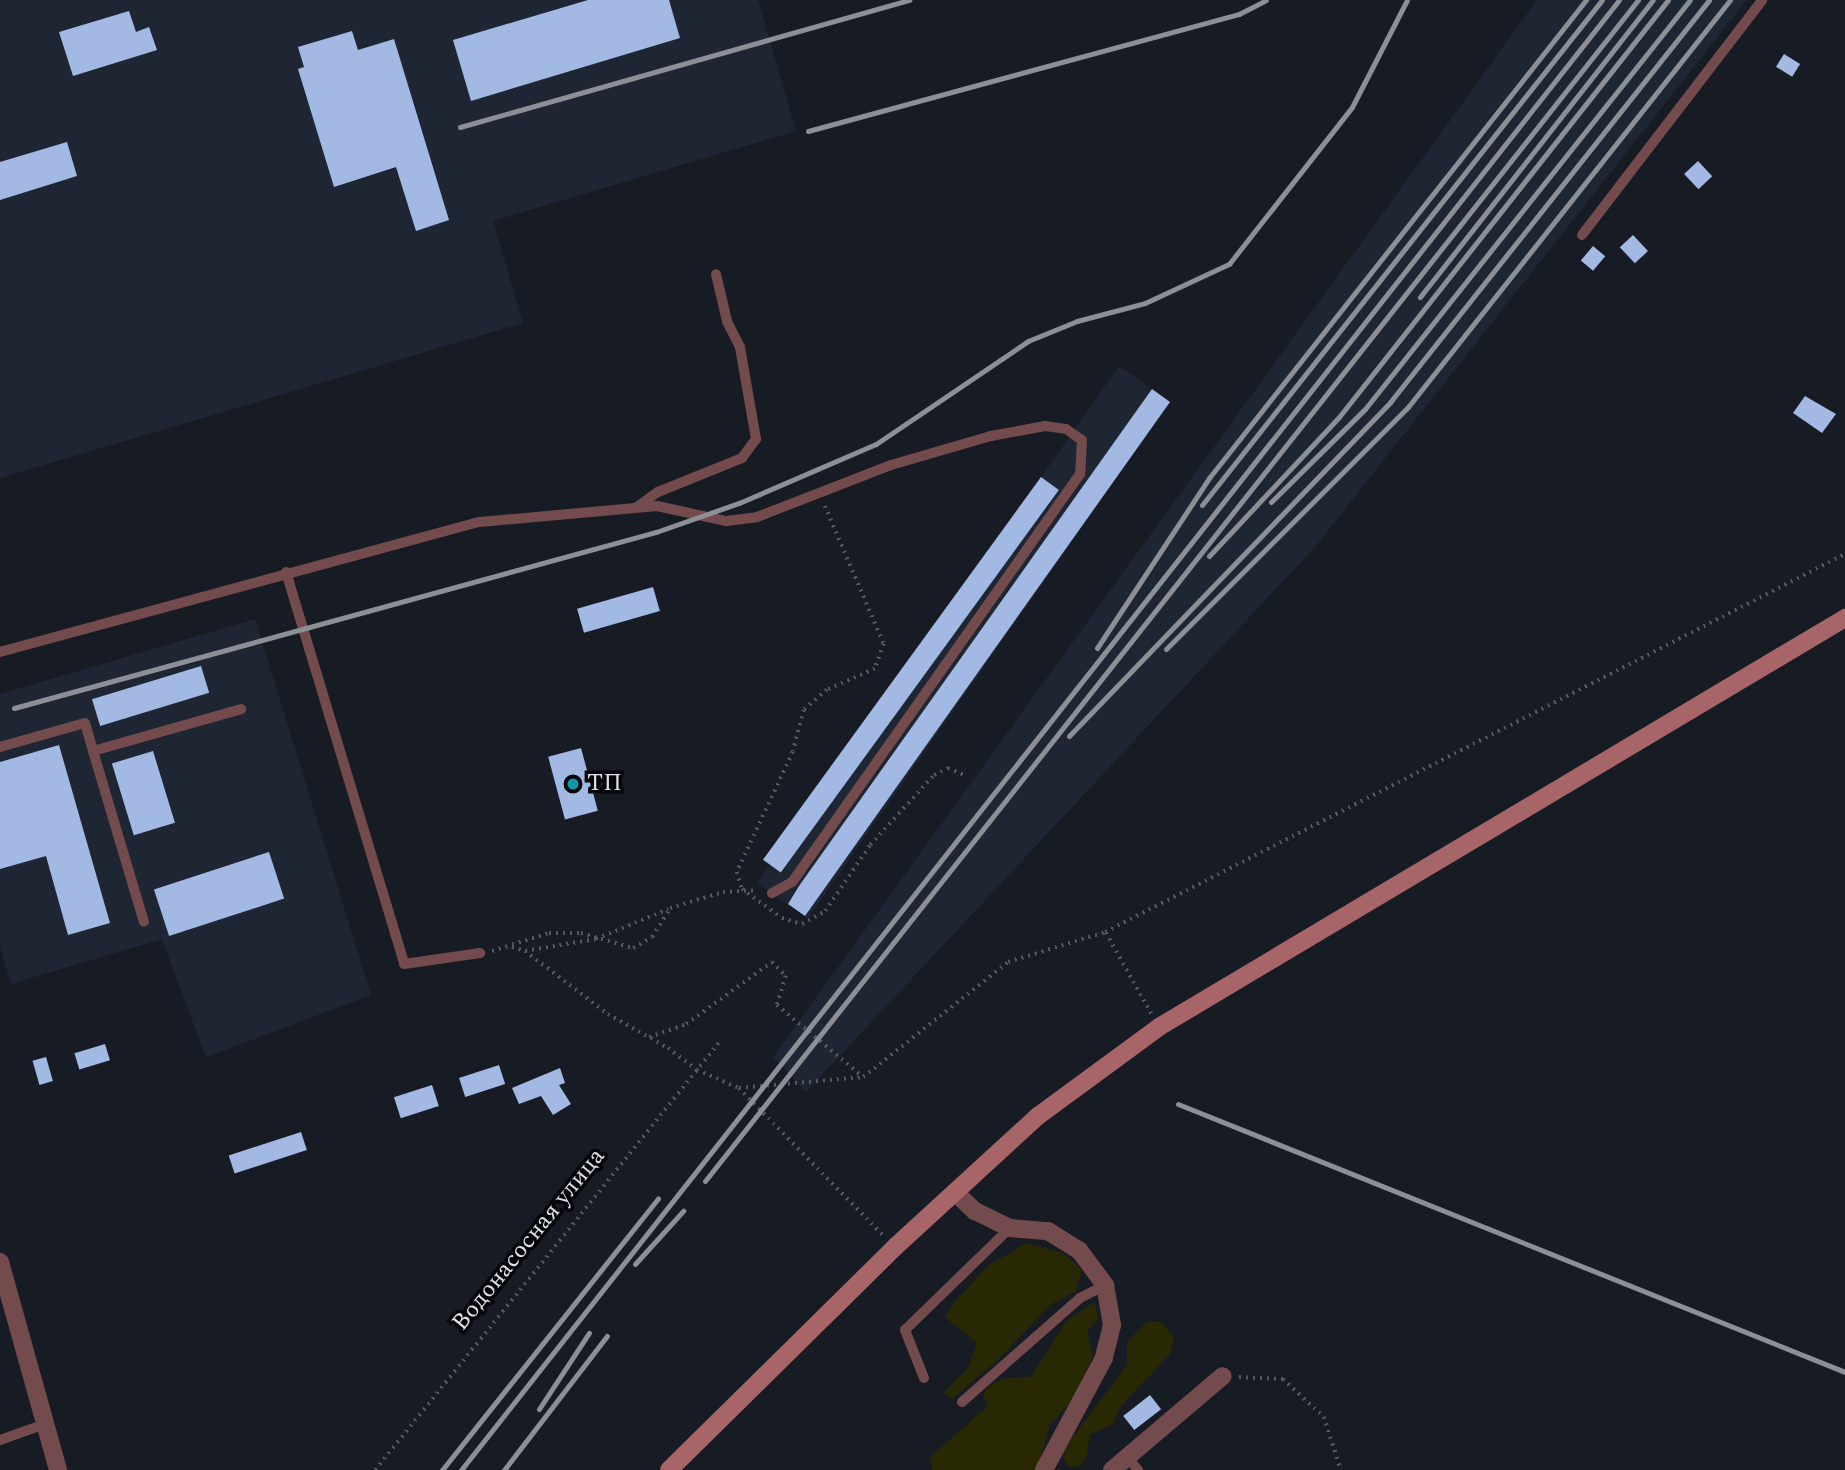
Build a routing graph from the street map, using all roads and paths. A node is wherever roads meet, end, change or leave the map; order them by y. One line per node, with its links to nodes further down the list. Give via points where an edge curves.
1 (1762, 0): 2 (lane)
2 (1582, 235)
3 (716, 274): 5 (lane, via 727,321 740,347 755,416 755,439 742,458 658,492)
4 (819, 493): 5 (lane, via 757,517 726,521 657,506); 14 (path, via 884,644 874,669 827,690 804,710 793,752 737,872); 15 (lane, via 891,465 991,436 1045,426 1066,429 1082,440 1080,474 792,883)
5 (637, 507): 7 (lane, via 479,522)
6 (1845, 554): 18 (path)
7 (286, 572): 9 (lane); 22 (lane, via 404,964)
8 (1845, 618): 23 (street)
9 (0, 652)
10 (241, 709): 12 (lane)
11 (0, 747): 12 (lane, via 85,723)
12 (93, 751): 17 (lane)
13 (967, 776): 14 (path, via 948,768 934,775 870,845 825,911 802,924 782,918)
14 (741, 888): 15 (path); 16 (path)
15 (772, 892)
16 (670, 908): 19 (path); 19 (path, via 652,937 633,948)
17 (144, 922)
18 (1105, 932): 23 (path); 27 (path, via 1008,962)
19 (596, 939): 20 (path, via 549,933); 21 (path)
20 (509, 947): 21 (path); 22 (path)
21 (525, 951): 24 (path, via 608,1014)
22 (480, 953)
23 (1159, 1027): 29 (street, via 1038,1116)
24 (649, 1037): 26 (path); 27 (path, via 686,1024 772,962 786,976 777,1005)
25 (721, 1040): 26 (path, Водонасосная улица)
26 (697, 1070): 28 (path); 42 (path, Водонасосная улица)
27 (863, 1077): 28 (path)
28 (739, 1088): 31 (path)
29 (955, 1192): 30 (street, via 975,1211); 31 (street)
30 (1010, 1228): 33 (street, via 1048,1231 1079,1250); 36 (lane, via 905,1330)
31 (895, 1247): 43 (street)
32 (0, 1262): 34 (street)
33 (1104, 1285): 37 (lane, via 1080,1298); 44 (street, via 1112,1325 1104,1358)
34 (7, 1310): 38 (street)
35 (1223, 1376): 40 (street); 46 (path, via 1283,1379 1324,1417)
36 (924, 1378)
37 (962, 1402)
38 (46, 1424): 39 (lane); 41 (street)
39 (0, 1440)
40 (1132, 1463): 45 (street)
41 (58, 1470)
42 (375, 1470)
43 (669, 1470)
44 (1044, 1470)
45 (1112, 1470)
46 (1341, 1470)

